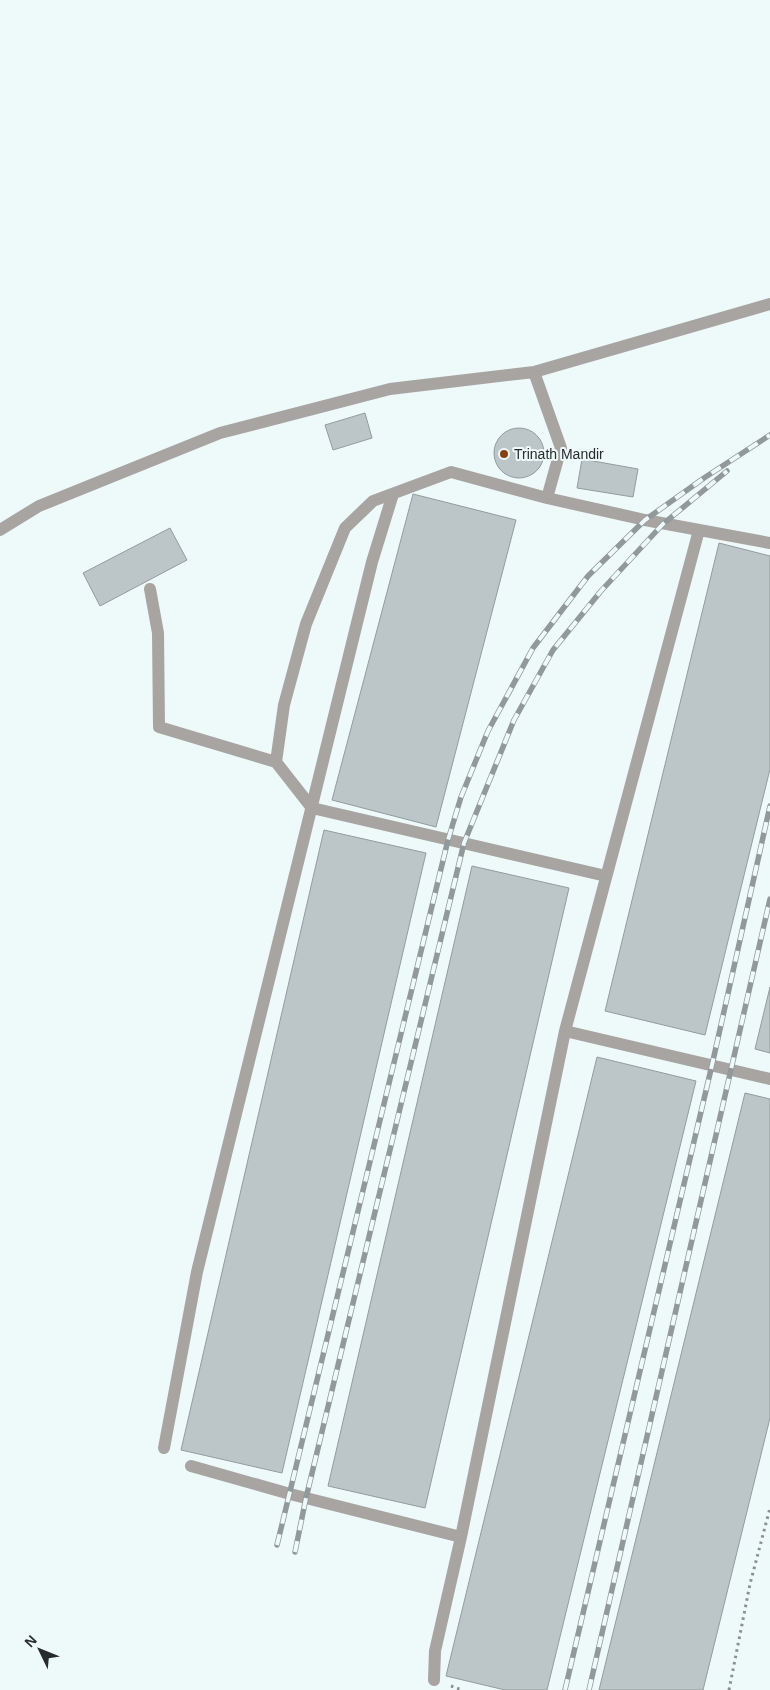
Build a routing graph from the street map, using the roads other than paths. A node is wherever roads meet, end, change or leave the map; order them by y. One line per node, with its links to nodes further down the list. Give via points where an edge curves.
1 (770, 304): 2 (street)
2 (534, 372): 4 (street, via 560,448); 5 (street, via 390,388 220,433 39,506)
3 (393, 494): 4 (street, via 451,472); 9 (street, via 372,501 345,528 306,624 284,705); 10 (street, via 372,562)
4 (546, 498): 6 (street)
5 (0, 530)
6 (699, 530): 7 (street); 11 (street)
7 (770, 543)
8 (150, 588): 9 (street, via 158,633 159,727)
9 (276, 762): 10 (street)
10 (312, 808): 11 (street); 14 (street, via 197,1272)
11 (606, 876): 12 (street)
12 (565, 1031): 13 (street); 16 (street)
13 (770, 1079)
14 (164, 1448)
15 (191, 1466): 16 (street)
16 (461, 1537): 17 (street, via 435,1651)
17 (434, 1680)

